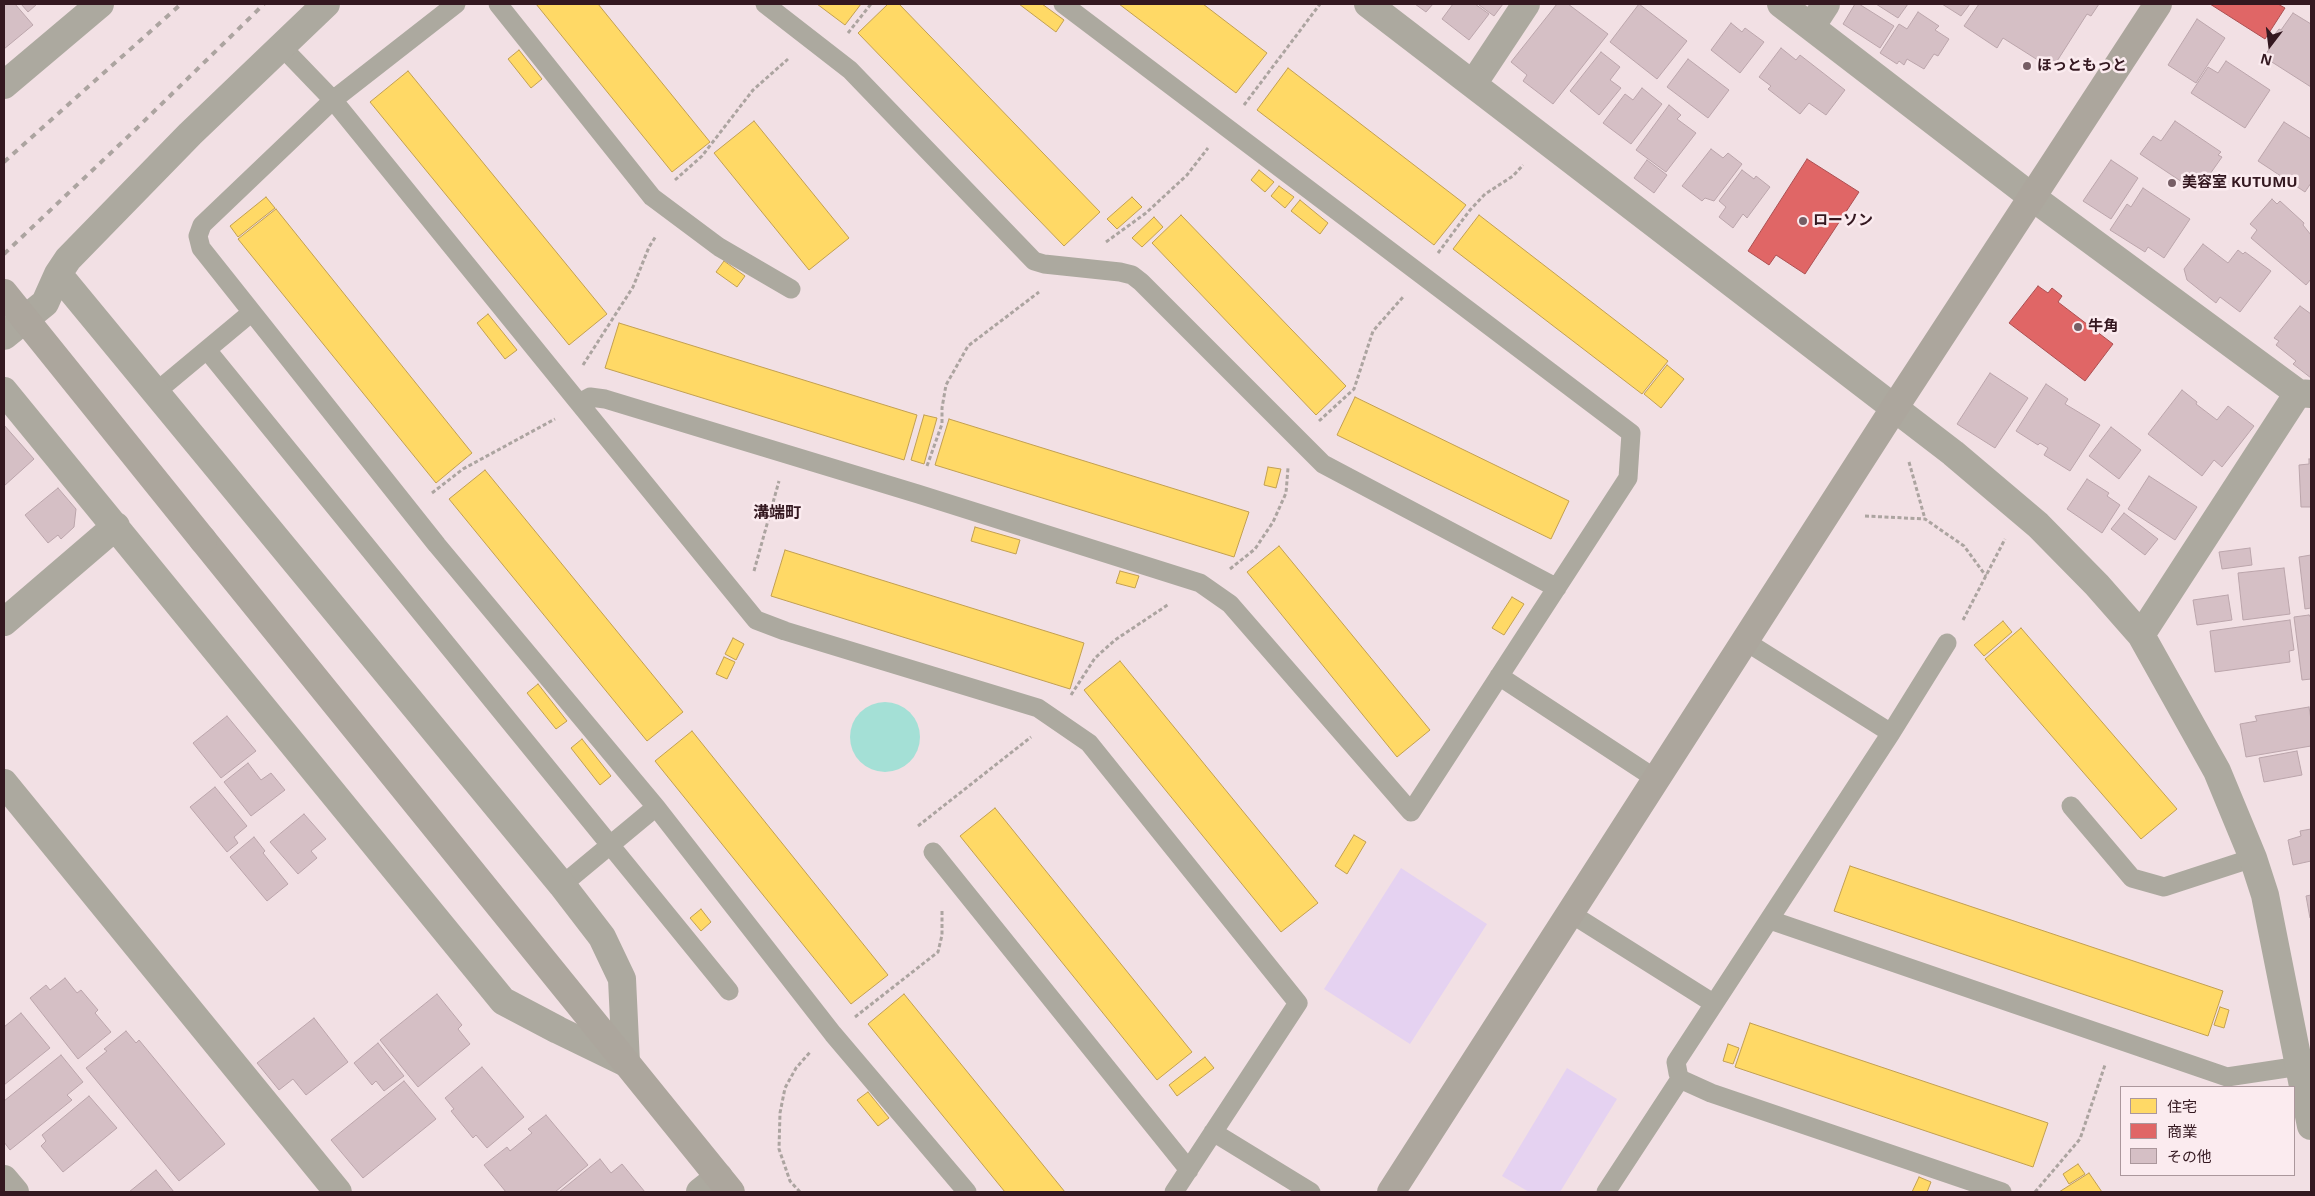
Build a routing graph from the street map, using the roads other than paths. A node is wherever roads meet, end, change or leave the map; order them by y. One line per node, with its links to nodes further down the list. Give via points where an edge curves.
1 (100, 4): 15 (street)
2 (326, 4): 13 (street)
3 (456, 4): 16 (lane)
4 (498, 4): 19 (lane, via 652,197 719,247)
5 (765, 4): 30 (lane, via 850,70 1027,255 1044,264 1132,275 1323,464)
6 (1063, 4): 30 (lane, via 1631,433 1628,478)
7 (1368, 4): 14 (street)
8 (1526, 4): 14 (street)
9 (1782, 4): 12 (street)
10 (1826, 4): 12 (street)
11 (2158, 4): 17 (street)
12 (1811, 27): 17 (street)
13 (282, 47): 16 (lane); 18 (street, via 190,134 68,259)
14 (1473, 84): 28 (street)
15 (4, 85)
16 (333, 100): 21 (lane, via 202,225 198,236 202,248); 27 (lane)
17 (2032, 197): 26 (street); 28 (street)
18 (58, 274): 22 (street, via 45,302); 25 (street)
19 (791, 289)
20 (4, 293): 49 (street, bridge)
21 (252, 312): 23 (lane); 40 (lane, via 410,510)
22 (4, 336)
23 (207, 350): 25 (lane); 41 (lane)
24 (4, 391): 29 (street)
25 (156, 392): 44 (street)
26 (2304, 394): 32 (street)
27 (573, 396): 35 (lane, via 605,399 1197,582 1230,604 1411,812); 53 (lane, via 756,620 1038,708 1089,744 1298,1003)
28 (1896, 407): 32 (street, via 2038,525); 33 (street)
29 (116, 526): 31 (street); 49 (street, via 503,1001)
30 (1557, 588): 35 (lane)
31 (4, 622)
32 (2141, 636): 43 (street, via 2217,771)
33 (1745, 641): 36 (lane); 37 (street)
34 (1947, 643): 36 (lane)
35 (1499, 676): 37 (lane)
36 (1891, 734): 46 (lane)
37 (1656, 779): 45 (street)
38 (4, 783): 57 (street)
39 (2071, 806): 43 (lane, via 2132,878 2164,887)
40 (656, 807): 41 (lane); 59 (lane, via 833,1034)
41 (610, 844): 44 (lane); 47 (lane)
42 (933, 852): 54 (lane)
43 (2254, 858): 50 (street, via 2265,895)
44 (562, 885): 49 (street, via 602,937 622,979)
45 (1570, 913): 48 (lane); 62 (street)
46 (1770, 920): 48 (lane); 50 (lane, via 2227,1077)
47 (729, 991)
48 (1713, 1003): 51 (lane, via 1676,1062)
49 (626, 1063): 56 (street)
50 (2300, 1066): 52 (street)
51 (1680, 1079): 63 (lane); 64 (lane)
52 (2311, 1126)
53 (1213, 1132): 54 (lane); 61 (lane)
54 (1189, 1170): 60 (lane)
55 (4, 1179): 58 (street)
56 (717, 1187)
57 (329, 1189)
58 (15, 1192)
59 (967, 1192)
60 (1174, 1192)
61 (1311, 1192)
62 (1391, 1192)
63 (1606, 1192)
64 (2002, 1192)

